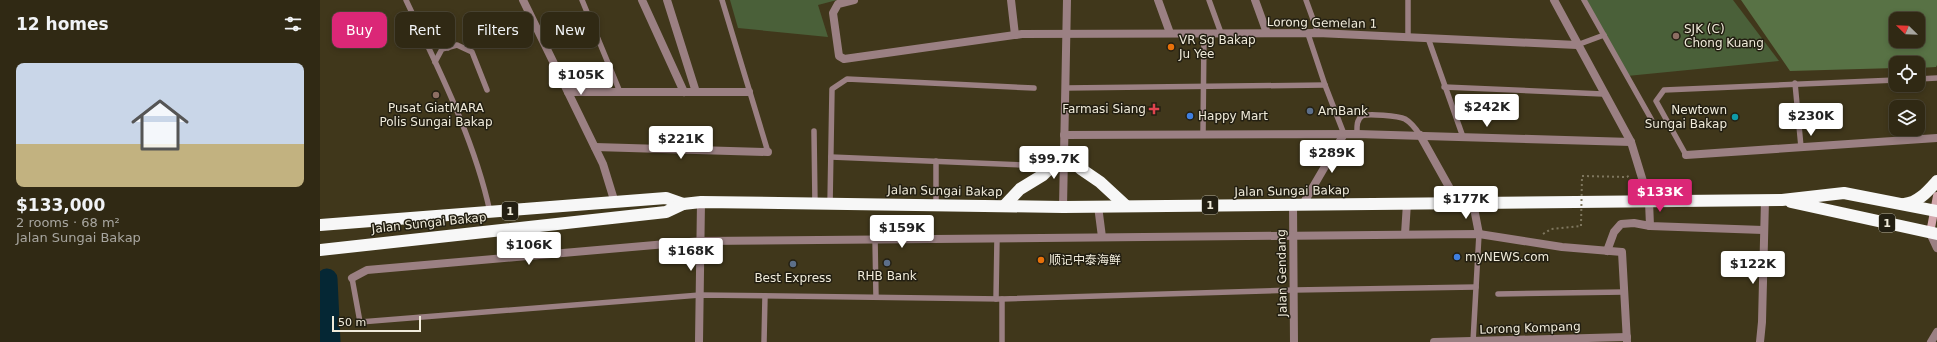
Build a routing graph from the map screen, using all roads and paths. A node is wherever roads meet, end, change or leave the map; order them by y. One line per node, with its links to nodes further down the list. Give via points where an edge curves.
1 (406, 0): 31 (lane)
2 (523, 0): 42 (street)
3 (582, 0): 43 (lane)
4 (642, 0): 44 (street)
5 (667, 0): 45 (street)
6 (722, 0): 46 (lane)
7 (854, 0): 24 (street, Lorong Gemelan 1, via 838,4 833,13 839,56 844,59)
8 (1011, 0): 24 (street)
9 (1067, 0): 20 (street)
10 (1158, 0): 17 (street)
11 (1209, 0): 19 (lane)
12 (1255, 0): 21 (street)
13 (1306, 0): 23 (lane)
14 (1408, 0): 26 (lane)
15 (1554, 0): 28 (street)
16 (1584, 0): 25 (lane)
17 (1170, 33): 18 (street, Lorong Gemelan 1); 20 (street, Lorong Gemelan 1)
18 (1204, 33): 19 (street, Lorong Gemelan 1); 37 (lane)
19 (1221, 33): 21 (street, Lorong Gemelan 1)
20 (1066, 34): 24 (street, Lorong Gemelan 1); 40 (street)
21 (1267, 34): 22 (street, Lorong Gemelan 1)
22 (1308, 34): 23 (street, Lorong Gemelan 1); 36 (lane)
23 (1318, 34): 26 (street, Lorong Gemelan 1)
24 (1015, 35)
25 (1604, 35): 28 (lane); 48 (lane)
26 (1408, 37): 27 (street, Lorong Gemelan 1)
27 (1428, 38): 28 (street, Lorong Gemelan 1); 38 (lane)
28 (1578, 45): 47 (street)
29 (455, 46): 41 (lane, via 472,52)
30 (448, 48): 31 (lane, via 442,49)
31 (435, 62): 88 (lane, via 462,127)
32 (1937, 78): 33 (lane)
33 (1925, 79)
34 (1889, 80): 35 (lane)
35 (1795, 83): 59 (lane); 62 (lane, via 1664,90 1656,101)
36 (1325, 85): 37 (lane); 51 (lane)
37 (1204, 86): 40 (lane); 50 (lane)
38 (1444, 86): 47 (lane); 55 (lane)
39 (1034, 88): 63 (lane, via 847,79 832,89)
40 (1065, 88): 53 (street)
41 (487, 90)
42 (568, 92): 43 (street); 58 (street)
43 (620, 92): 44 (street)
44 (684, 92): 45 (street)
45 (696, 92): 46 (street)
46 (749, 92): 60 (lane)
47 (1603, 94): 57 (street)
48 (1654, 124)
49 (814, 131): 78 (lane)
50 (1203, 134): 51 (street); 53 (street)
51 (1344, 134): 52 (street); 80 (street)
52 (1357, 134): 54 (street); 54 (lane, via 1357,124 1361,117 1367,114 1403,118)
53 (1064, 135): 61 (street)
54 (1420, 135): 55 (street); 75 (street)
55 (1463, 137): 57 (street)
56 (1937, 138): 59 (street)
57 (1631, 142): 66 (street)
58 (595, 147): 60 (street); 73 (street)
59 (1801, 147): 62 (street)
60 (768, 152)
61 (1064, 154): 83 (highway, via 1043,175 1020,189); 85 (highway); 86 (street)
62 (1686, 155)
63 (831, 157): 64 (lane); 79 (lane)
64 (936, 161): 65 (lane); 82 (lane)
65 (1026, 165)
66 (1640, 166): 71 (street); 92 (path, bridge, via 1627,177 1582,176 1581,226)
67 (1937, 181): 81 (highway, via 1919,198)
68 (1937, 196): 87 (main road)
69 (1765, 200): 70 (highway, Jalan Sungai Bakap / 1); 71 (highway, Jalan Sungai Bakap / 1); 91 (street)
70 (1782, 200): 81 (highway, Jalan Sungai Bakap / 1, via 1844,193); 93 (highway, Jalan Sungai Bakap / 1)
71 (1649, 201): 76 (highway, Jalan Sungai Bakap / 1); 90 (street)
72 (701, 202): 77 (highway, Jalan Sungai Bakap / 1); 78 (highway, Jalan Sungai Bakap / 1); 100 (street)
73 (615, 203): 77 (highway, Jalan Sungai Bakap / 1, via 666,198); 88 (highway, Jalan Sungai Bakap / 1)
74 (1407, 203): 75 (highway, Jalan Sungai Bakap / 1); 80 (highway, Jalan Sungai Bakap / 1); 94 (street)
75 (1458, 203): 76 (highway, Jalan Sungai Bakap / 1)
76 (1473, 203): 95 (street)
77 (683, 204): 102 (highway, Jalan Sungai Bakap / 1, via 666,212)
78 (815, 204): 79 (highway, Jalan Sungai Bakap / 1)
79 (830, 204): 82 (highway, Jalan Sungai Bakap / 1)
80 (1298, 204): 85 (highway, Jalan Sungai Bakap / 1); 96 (street, Jalan Gendang)
81 (1902, 204): 87 (highway, Jalan Sungai Bakap / 1)
82 (936, 205): 83 (highway, Jalan Sungai Bakap / 1)
83 (1004, 206): 86 (highway, Jalan Sungai Bakap / 1)
84 (1098, 206): 85 (highway, Jalan Sungai Bakap / 1); 86 (highway, Jalan Sungai Bakap / 1); 97 (street)
85 (1126, 206)
86 (1063, 207)
87 (1935, 210): 93 (main road)
88 (490, 212): 89 (highway, Jalan Sungai Bakap / 1)
89 (326, 224)
90 (1650, 226): 91 (street); 103 (street, via 1621,224 1614,232)
91 (1763, 228): 122 (street)
92 (1551, 229)
93 (1934, 233): 101 (street)
94 (1405, 234): 95 (street); 96 (street)
95 (1479, 234): 103 (street); 105 (lane)
96 (1293, 235): 97 (street); 106 (street, Jalan Gendang)
97 (1102, 237): 98 (street)
98 (997, 238): 99 (street); 112 (lane)
99 (875, 239): 100 (street); 111 (lane)
100 (701, 241): 104 (street, via 367,270); 109 (street)
101 (1937, 248)
102 (320, 250)
103 (1607, 251): 107 (street, via 1622,252)
104 (352, 278): 109 (lane, via 360,322)
105 (1476, 287): 106 (lane); 121 (lane)
106 (1294, 290): 112 (lane); 119 (street, Jalan Gendang)
107 (1624, 292): 108 (lane); 114 (street)
108 (1498, 294)
109 (700, 295): 110 (lane); 116 (street)
110 (765, 296): 111 (lane); 117 (lane)
111 (876, 298): 112 (lane)
112 (999, 299): 118 (lane)
113 (1937, 332): 123 (street)
114 (1627, 340): 115 (street, Lorong Kompang)
115 (1528, 341): 121 (street, Lorong Kompang)
116 (699, 342)
117 (764, 342)
118 (1002, 342)
119 (1294, 342)
120 (1434, 342): 121 (street, Lorong Kompang)
121 (1473, 342)
122 (1760, 342)
123 (1931, 342)

